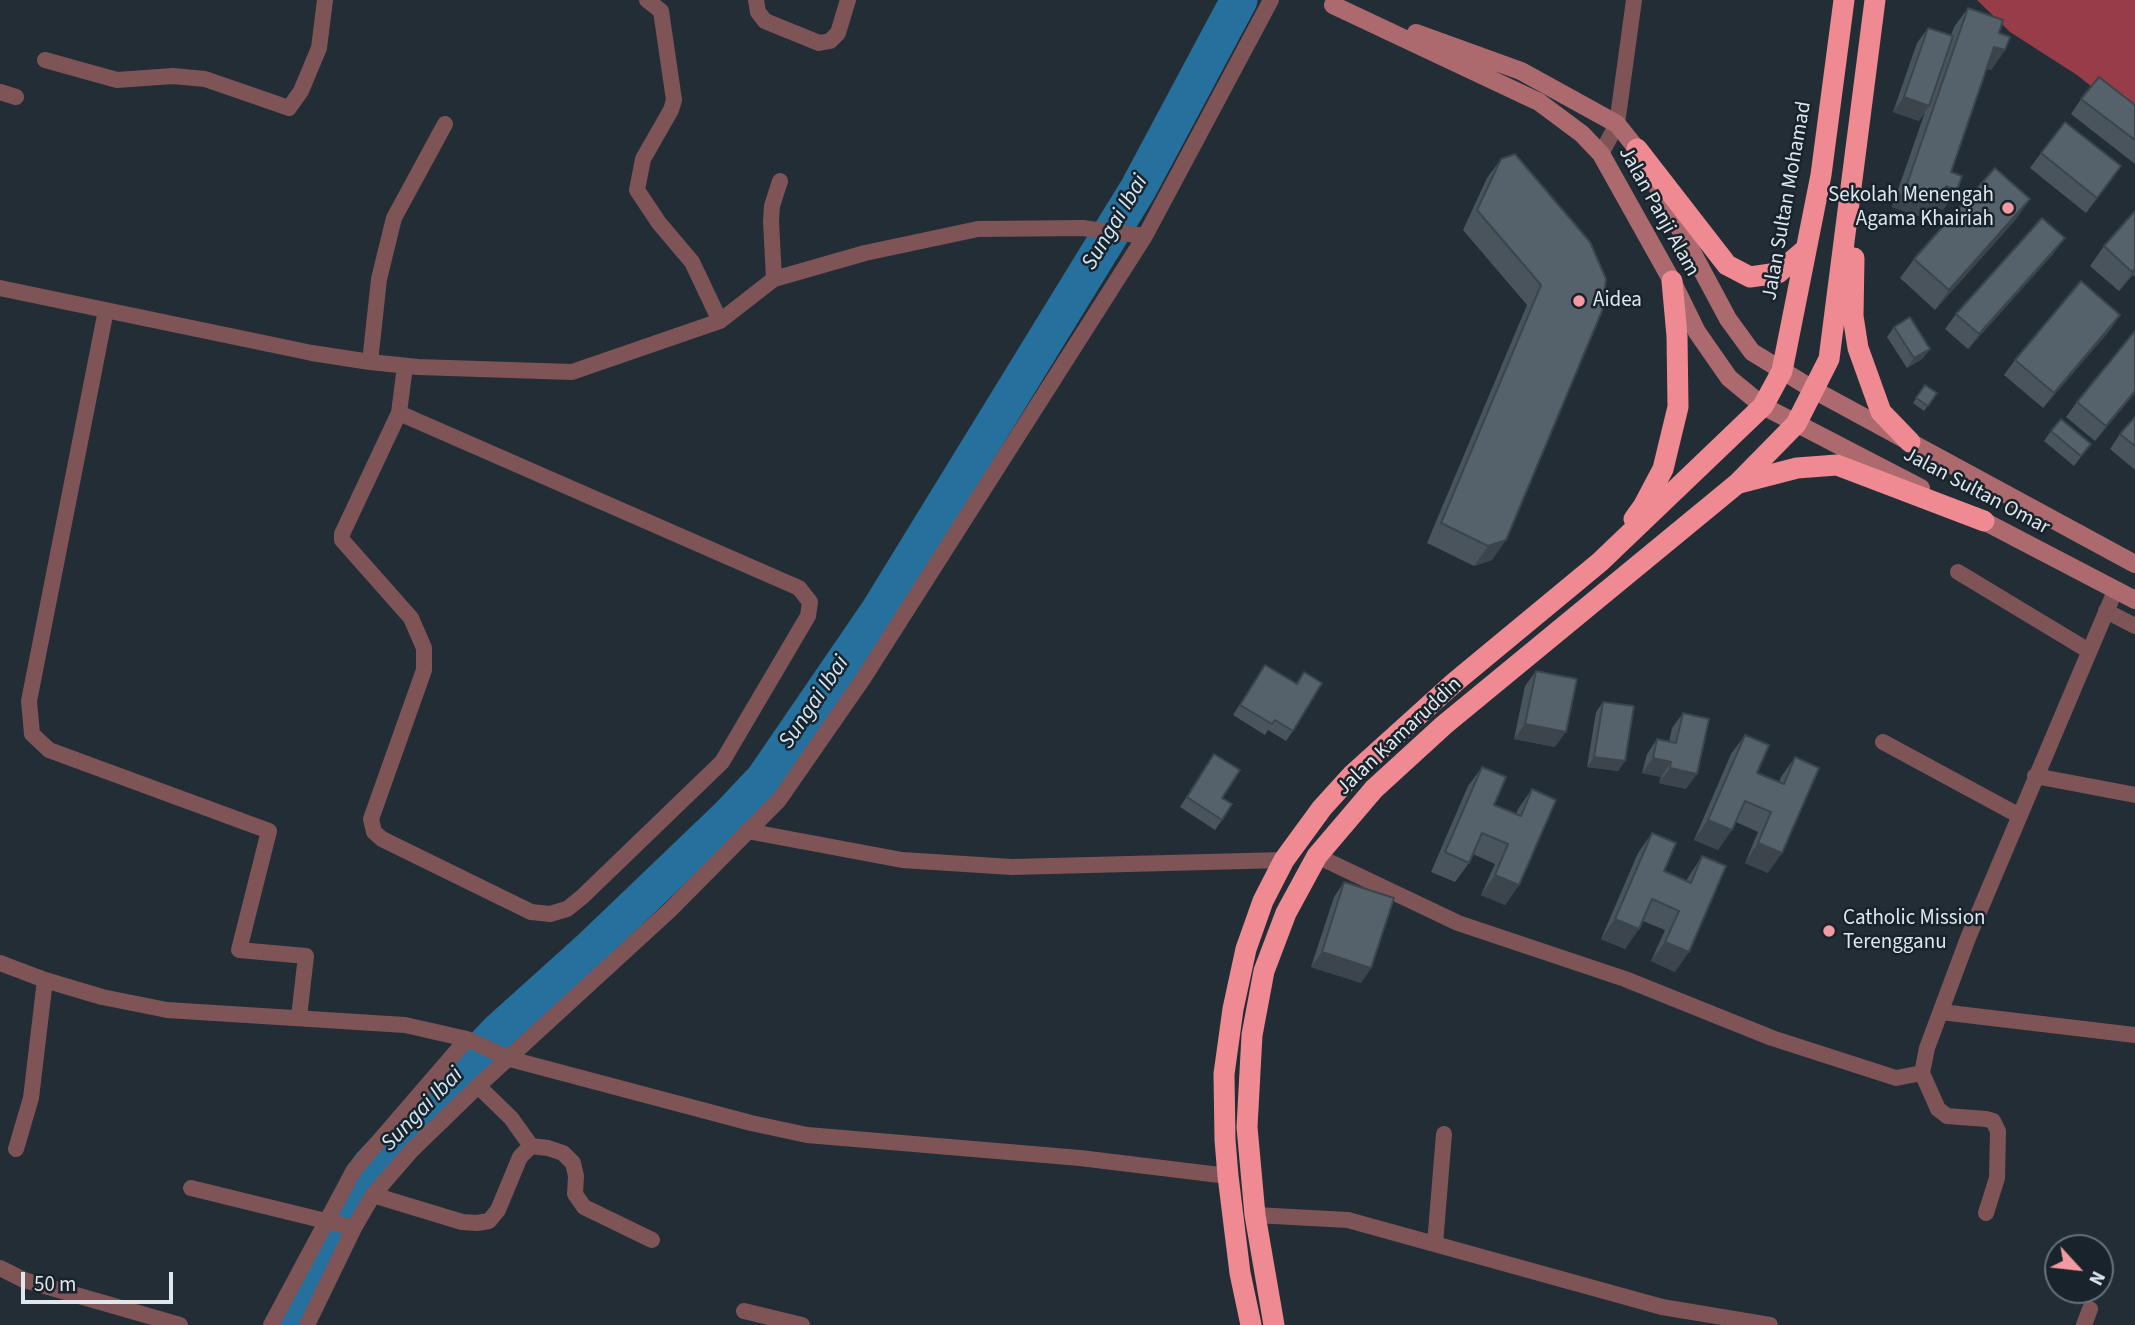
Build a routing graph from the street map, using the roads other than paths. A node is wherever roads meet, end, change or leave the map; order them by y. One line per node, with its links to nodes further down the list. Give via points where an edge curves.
1 (325, 0): 11 (street, via 319,48 289,108 205,79 117,80)
2 (647, 0): 10 (street)
3 (755, 0): 4 (street, via 765,21 819,43 838,33)
4 (848, 0)
5 (1271, 0): 18 (street)
6 (1634, 0): 13 (street)
7 (1844, 0): 19 (highway, Jalan Sultan Mohamad, via 1821,175)
8 (1875, 0): 15 (highway)
9 (1326, 2): 13 (main road, Jalan Panji Alam, via 1521,71); 16 (main road, Jalan Panji Alam, via 1539,102)
10 (664, 5): 24 (street, via 674,100 643,159 637,190 692,262)
11 (46, 61)
12 (445, 124): 25 (street, via 394,218 379,279)
13 (1616, 124): 14 (main road, Jalan Panji Alam); 16 (street)
14 (1637, 149): 19 (highway, via 1727,265 1750,277 1778,273); 27 (main road, Jalan Panji Alam, via 1728,318 1752,352)
15 (1856, 151): 28 (highway, via 1829,359); 32 (highway, via 1853,316 1858,348 1881,412)
16 (1601, 154): 21 (main road, Jalan Panji Alam)
17 (780, 181): 20 (street, via 771,221)
18 (1144, 236): 20 (street, via 1084,228 978,229 865,253); 47 (street, via 863,679 779,800)
19 (1806, 249): 27 (highway, Jalan Sultan Mohamad)
20 (774, 279): 24 (street)
21 (1672, 281): 29 (main road, Jalan Panji Alam, via 1697,332 1729,378); 35 (highway, via 1678,407 1663,469 1644,505)
22 (0, 288): 23 (street)
23 (106, 310): 25 (street); 52 (street, via 29,701 32,734 49,750 270,831 239,950 306,956)
24 (720, 321): 26 (street, via 572,372)
25 (370, 362): 26 (street)
26 (405, 366): 30 (street)
27 (1782, 371): 28 (main road, Jalan Panji Alam); 29 (highway, Jalan Sultan Mohamad)
28 (1814, 390): 31 (highway, Jalan Kamaruddin); 32 (main road, Jalan Sultan Omar)
29 (1763, 406): 31 (main road, Jalan Panji Alam); 35 (highway, Jalan Kamaruddin)
30 (399, 413): 30 (street, via 342,534 342,540 411,618 424,649 424,670 370,819 374,832 531,912 550,914 567,909 722,762 808,616 810,602 799,588)
31 (1796, 424): 33 (highway, Jalan Kamaruddin); 34 (main road, Jalan Sultan Omar)
32 (1910, 442): 36 (main road, Jalan Sultan Omar)
33 (1738, 483): 34 (highway, via 1797,468 1837,466); 48 (highway, Jalan Kamaruddin, via 1444,725 1374,789)
34 (1984, 521): 38 (main road, Jalan Sultan Omar)
35 (1601, 562): 49 (highway, Jalan Kamaruddin, via 1455,682 1352,775)
36 (2135, 564)
37 (1958, 572): 42 (street)
38 (2115, 591): 39 (main road, Jalan Sultan Omar); 40 (street)
39 (2135, 600)
40 (2106, 611): 41 (street); 42 (street)
41 (2135, 626)
42 (2089, 651): 44 (street)
43 (1884, 742): 46 (street)
44 (2035, 776): 45 (street); 46 (street)
45 (2135, 795)
46 (2018, 815): 53 (street)
47 (747, 831): 49 (street, via 902,860 1012,867); 56 (street, via 670,910)
48 (1317, 856): 57 (street, via 1458,923 1625,979 1772,1038 1896,1078); 66 (highway, Jalan Kamaruddin, via 1286,913 1264,971 1252,1035 1247,1127)
49 (1284, 860): 62 (highway, Jalan Kamaruddin, via 1245,949 1233,1009 1224,1074)
50 (0, 963): 51 (street)
51 (45, 980): 52 (street, via 167,1010); 61 (street, via 31,1098)
52 (300, 1009): 55 (street)
53 (1941, 1012): 54 (street); 57 (street)
54 (2135, 1035)
55 (468, 1039): 56 (street); 67 (street, via 354,1170)
56 (509, 1058): 58 (street); 62 (street, via 807,1135 1080,1158)
57 (1922, 1073): 65 (street, via 1938,1109 1947,1116 1993,1121 1998,1131 1997,1178)
58 (478, 1086): 60 (street); 64 (street)
59 (1444, 1134): 70 (street)
60 (531, 1146): 64 (street, via 520,1157 489,1221 462,1222); 69 (street, via 563,1153 573,1163 575,1194 584,1207)
61 (16, 1149)
62 (1228, 1176): 74 (highway, Jalan Kamaruddin)
63 (191, 1188): 67 (street)
64 (373, 1195): 68 (street)
65 (1986, 1213)
66 (1255, 1215): 70 (street, via 1348,1220); 79 (highway, Jalan Kamaruddin)
67 (328, 1222): 68 (street); 76 (street)
68 (353, 1228): 77 (street)
69 (652, 1240)
70 (1434, 1244): 80 (street, via 1662,1307)
71 (0, 1268): 75 (street, via 57,1291)
72 (2090, 1309): 81 (street)
73 (744, 1311): 78 (street)
74 (1247, 1323)
75 (180, 1325)
76 (271, 1325)
77 (307, 1325)
78 (803, 1325)
79 (1274, 1325)
80 (1770, 1325)
81 (2084, 1325)

